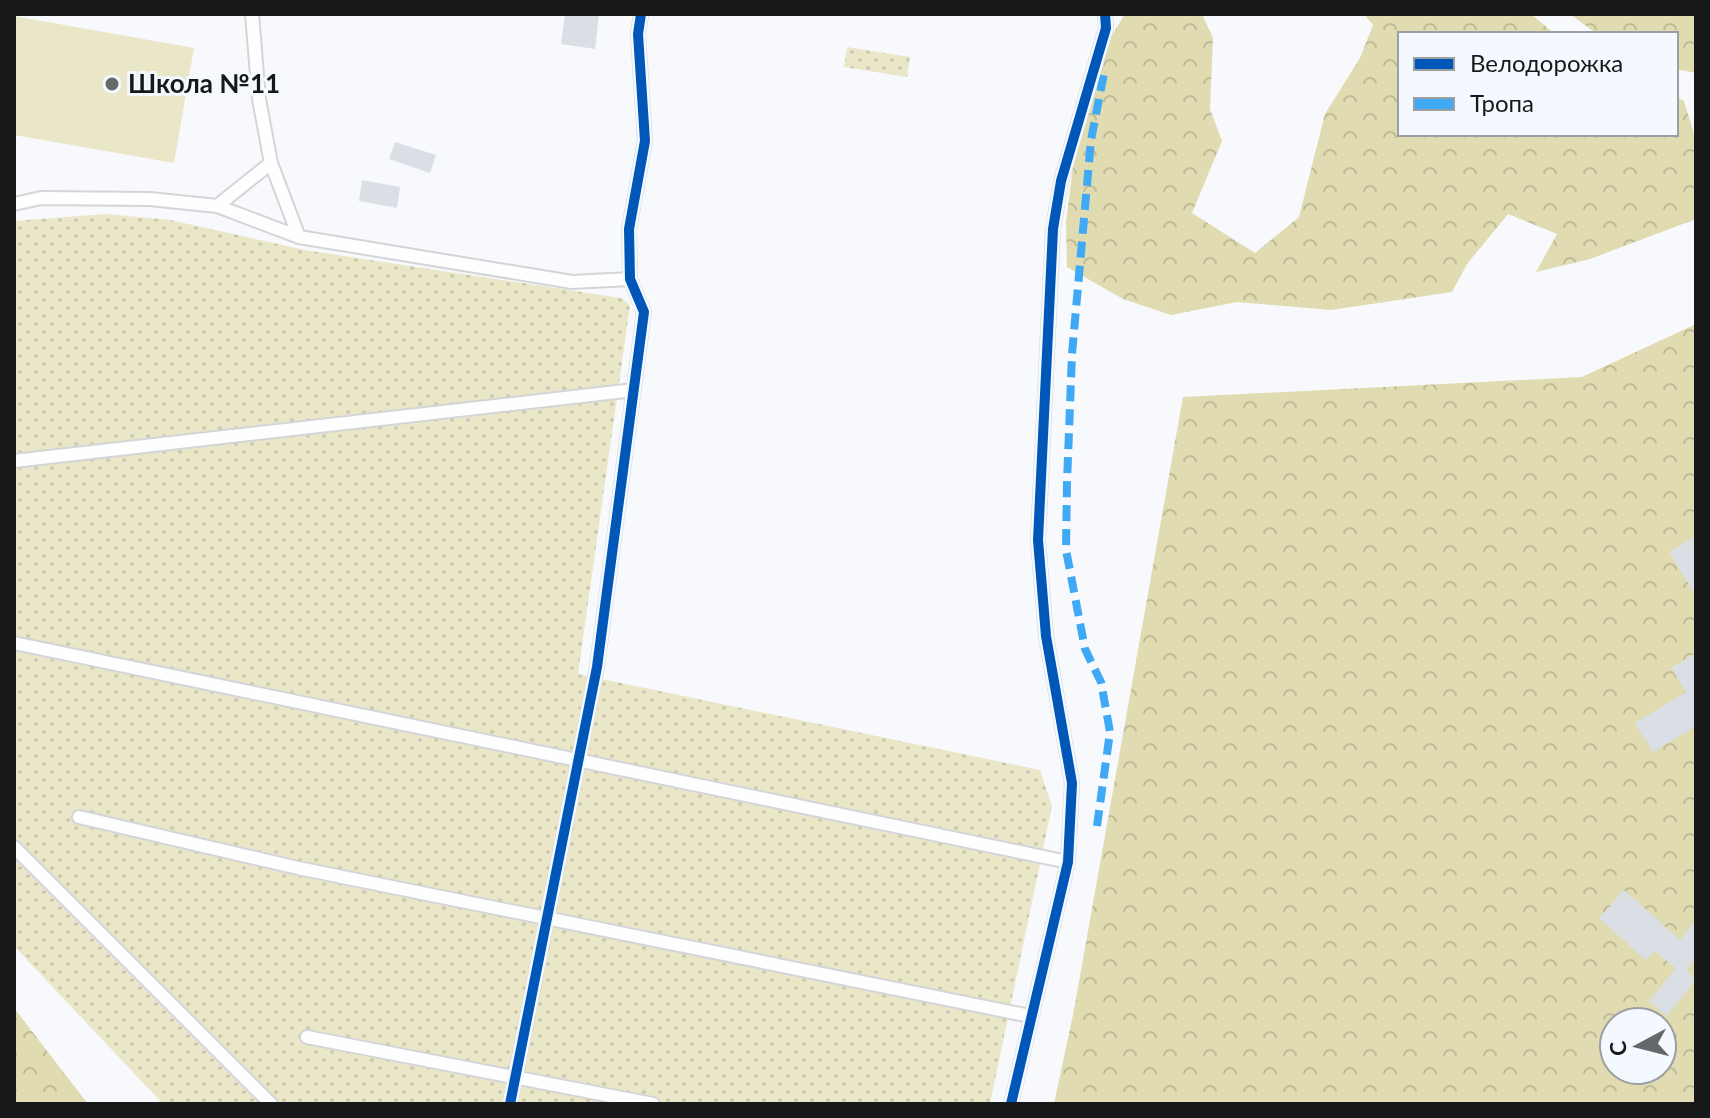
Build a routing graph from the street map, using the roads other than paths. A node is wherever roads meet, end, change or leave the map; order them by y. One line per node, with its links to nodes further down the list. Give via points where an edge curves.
1 (252, 14): 4 (street)
2 (641, 14): 8 (street, via 645,141 629,229)
3 (1105, 14): 15 (street, via 1106,28 1061,181 1053,229 1039,524 1046,636 1072,783)
4 (271, 163): 6 (street); 7 (street)
5 (14, 204): 6 (street, via 41,198 150,199)
6 (217, 206): 7 (street)
7 (299, 237): 8 (street, via 572,282)
8 (630, 279): 9 (street, via 644,312)
9 (634, 390): 10 (street); 12 (street, via 597,667)
10 (14, 461)
11 (14, 643): 12 (street)
12 (578, 758): 15 (street); 16 (street)
13 (79, 817): 16 (street, via 298,868)
14 (14, 847): 20 (street)
15 (1068, 862): 17 (street)
16 (547, 916): 17 (street); 19 (street)
17 (1030, 1016): 23 (street)
18 (307, 1037): 19 (street)
19 (516, 1077): 21 (street); 22 (street)
20 (271, 1104)
21 (510, 1104)
22 (653, 1104)
23 (1011, 1104)

